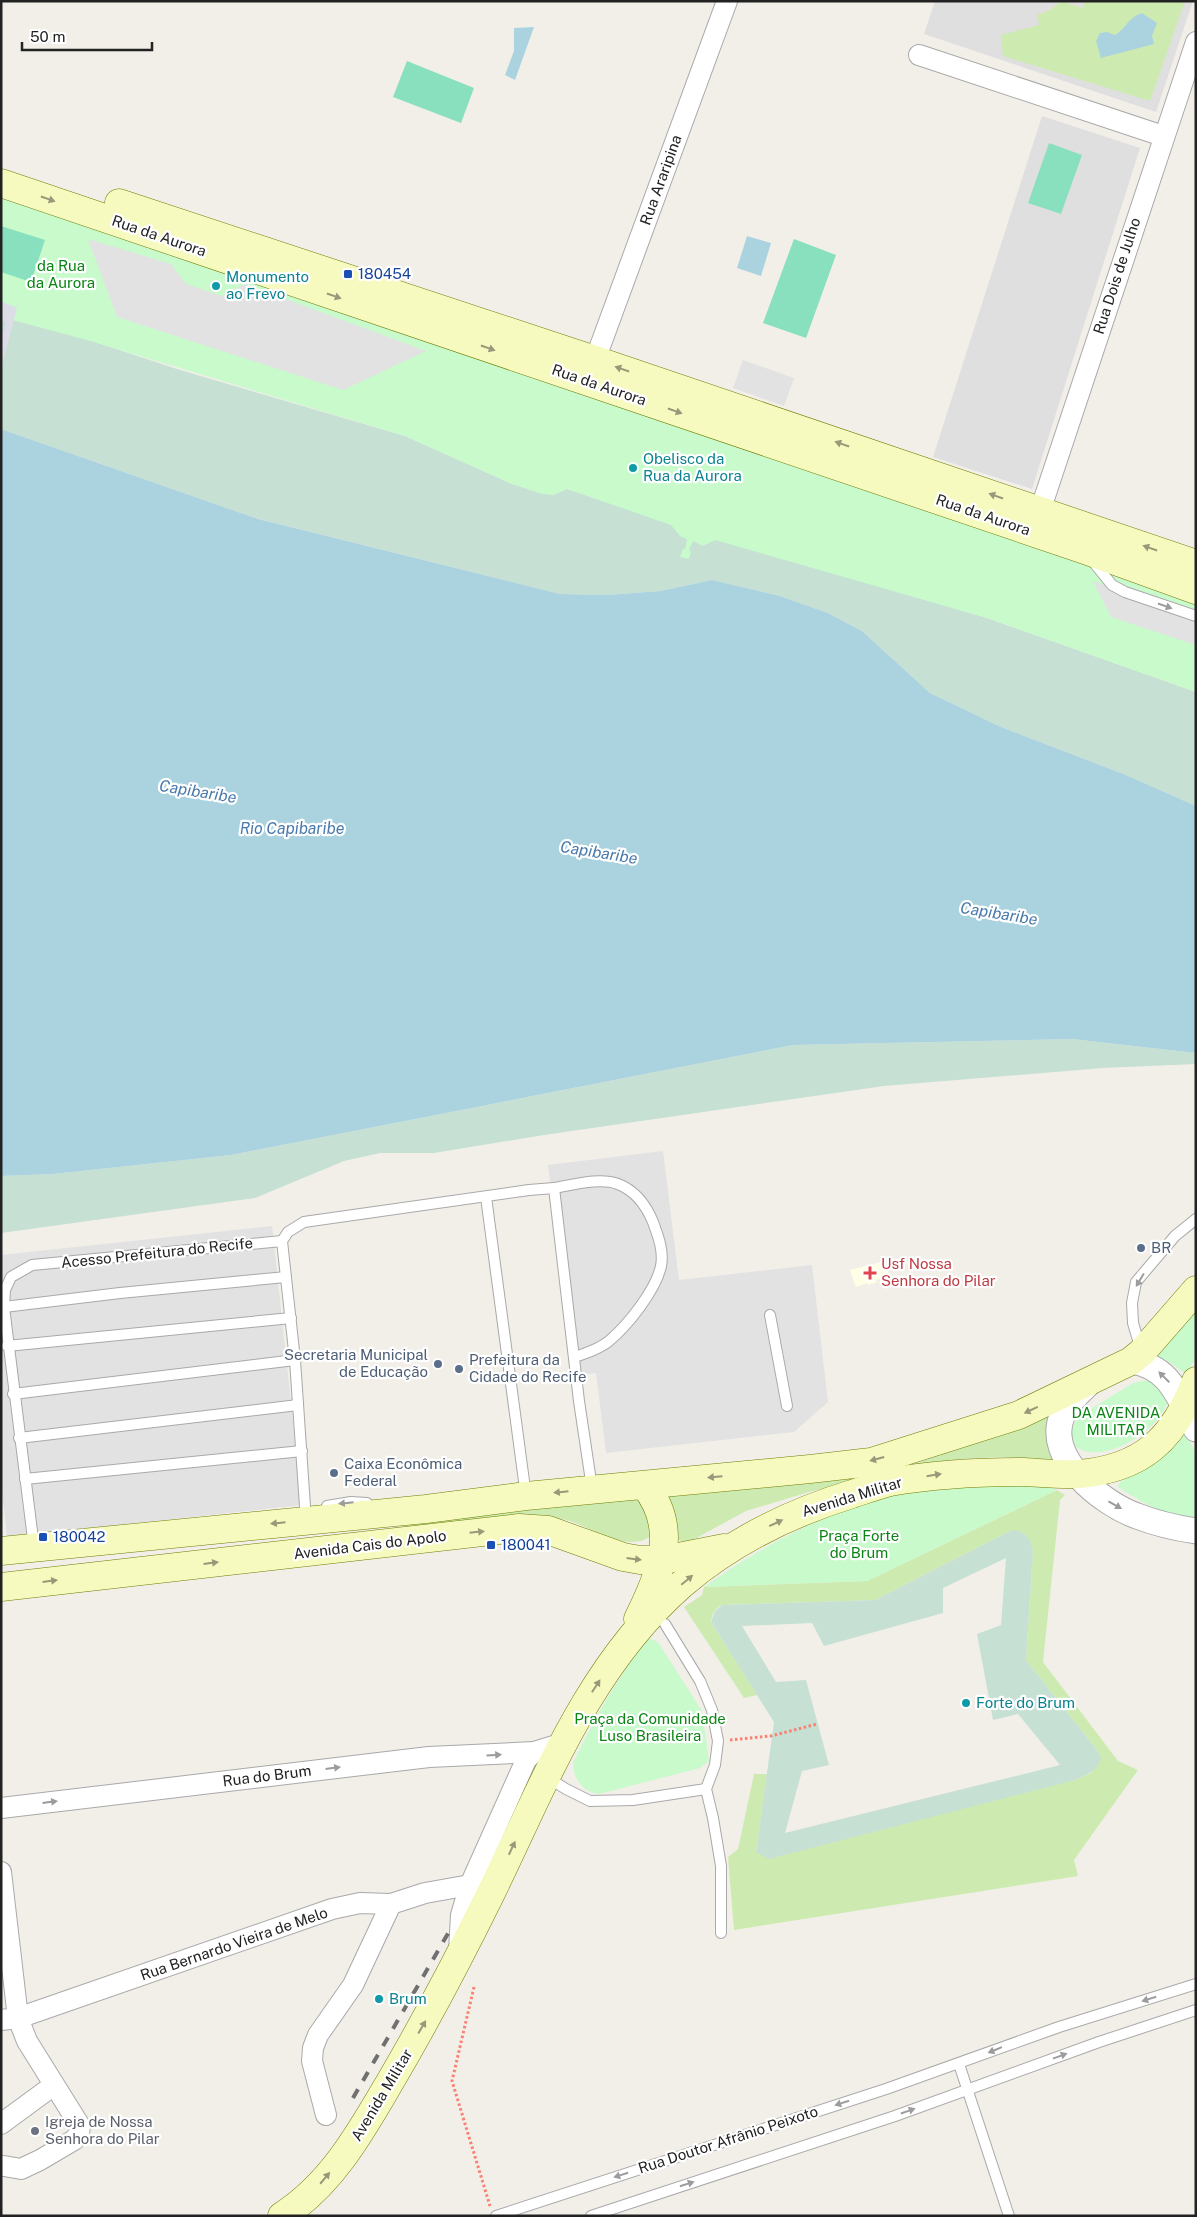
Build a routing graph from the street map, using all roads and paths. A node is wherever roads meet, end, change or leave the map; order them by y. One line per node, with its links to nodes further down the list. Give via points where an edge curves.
1 (727, 1): 7 (street, Rua Araripina)
2 (1196, 42): 4 (street, Rua Dois de Julho)
3 (919, 55): 4 (street)
4 (1163, 136): 8 (street, Rua Dois de Julho)
5 (1, 164): 7 (main road, Rua da Aurora)
6 (1, 183): 9 (main road, Rua da Aurora, one-way to 9)
7 (594, 360): 8 (main road, Rua da Aurora, one-way to 7)
8 (1040, 511): 10 (main road, Rua da Aurora, one-way to 8)
9 (1085, 550): 11 (main road, Rua da Aurora); 12 (lane, one-way to 12, via 1112,585)
10 (1196, 564)
11 (1196, 590)
12 (1196, 616)
13 (554, 1188): 14 (lane); 23 (lane); 23 (lane, via 603,1182 633,1192 647,1207 661,1251 661,1266 651,1290 630,1317 608,1342)
14 (486, 1197): 16 (lane, via 304,1222); 38 (lane)
15 (1196, 1219): 24 (lane, one-way to 24, via 1175,1236 1136,1282 1132,1303)
16 (285, 1236): 17 (lane); 19 (lane, Acesso Prefeitura do Recife, via 32,1265 11,1278 5,1290)
17 (286, 1277): 19 (lane); 21 (lane)
18 (1196, 1290): 24 (main road, Avenida Militar)
19 (4, 1308): 22 (lane)
20 (770, 1316): 30 (lane)
21 (291, 1318): 22 (lane); 25 (lane)
22 (7, 1346): 28 (lane)
23 (575, 1356): 37 (lane)
24 (1136, 1356): 26 (main road, Avenida Militar); 31 (street, one-way to 24, via 1174,1386)
25 (295, 1360): 28 (lane); 29 (lane)
26 (1091, 1381): 34 (street, via 1062,1415 1058,1434 1060,1447); 36 (main road, Avenida Militar, one-way to 36, via 1019,1416 871,1462)
27 (1196, 1381): 31 (main road, Avenida Militar)
28 (13, 1394): 32 (lane)
29 (298, 1405): 32 (lane); 33 (lane)
30 (787, 1406)
31 (1190, 1419): 34 (main road, Avenida Militar, via 1144,1454 1113,1468)
32 (19, 1438): 35 (lane)
33 (302, 1451): 35 (lane); 39 (lane)
34 (1078, 1474): 40 (street, one-way to 40, via 1102,1497 1136,1516); 41 (main road, Avenida Militar, one-way to 34, via 824,1503 886,1483 945,1474)
35 (25, 1478): 42 (lane)
36 (645, 1486): 37 (main road, Avenida Cais do Apolo); 44 (main road, Avenida Militar, via 661,1513)
37 (592, 1489): 38 (main road, Avenida Cais do Apolo, one-way to 38)
38 (526, 1496): 39 (main road, Avenida Cais do Apolo, one-way to 39, via 384,1513)
39 (306, 1515): 42 (main road, Avenida Cais do Apolo, one-way to 42)
40 (1196, 1531)
41 (733, 1546): 44 (main road, Avenida Cais do Apolo); 47 (main road, Avenida Militar, one-way to 41, via 656,1608)
42 (34, 1548): 43 (main road, Avenida Cais do Apolo)
43 (1, 1551)
44 (663, 1560): 45 (main road, Avenida Cais do Apolo, one-way to 44, via 519,1528 548,1530 623,1557); 47 (main road, Avenida Militar)
45 (1, 1587)
46 (665, 1624): 49 (lane, via 700,1680 712,1710)
47 (628, 1639): 50 (main road, Avenida Militar, one-way to 47, via 563,1743)
48 (818, 1724): 49 (path, via 771,1736)
49 (718, 1741): 51 (lane, via 715,1765)
50 (540, 1764): 51 (lane, via 566,1789 590,1801 633,1800); 52 (street, Rua do Brum, one-way to 50, via 429,1757); 54 (street, Avenida Militar, via 526,1760); 57 (main road, Avenida Militar, one-way to 50, via 496,1883)
51 (706, 1789): 56 (lane, via 721,1866)
52 (1, 1808)
53 (1, 1872): 61 (street)
54 (470, 1885): 55 (street, Rua Bernardo Vieira de Melo, via 425,1893); 57 (street, Avenida Militar, via 461,1915)
55 (391, 1904): 61 (street, Rua Bernardo Vieira de Melo, via 360,1902 332,1909); 65 (street, via 353,1985 318,2035 313,2048 312,2061)
56 (722, 1933)
57 (459, 1956): 69 (main road, Avenida Militar, one-way to 57, via 322,2183 357,2138 426,2020)
58 (1196, 1984): 62 (lane, Rua Doutor Afrânio Peixoto, one-way to 62, via 1028,2037)
59 (474, 1987): 68 (path, via 452,2081)
60 (1196, 2010): 64 (lane, Rua Doutor Afrânio Peixoto, one-way to 60)
61 (10, 2019): 63 (street, via 28,2041)
62 (959, 2064): 64 (lane); 68 (lane, Rua Doutor Afrânio Peixoto, one-way to 68)
63 (54, 2085): 66 (street); 67 (street, via 77,2118 79,2134 74,2140 21,2169)
64 (968, 2090): 70 (lane, Rua Doutor Afrânio Peixoto, one-way to 64); 71 (lane)
65 (326, 2115)
66 (1, 2124)
67 (2, 2164)
68 (493, 2211)
69 (282, 2216)
70 (591, 2216)
71 (1010, 2216)

